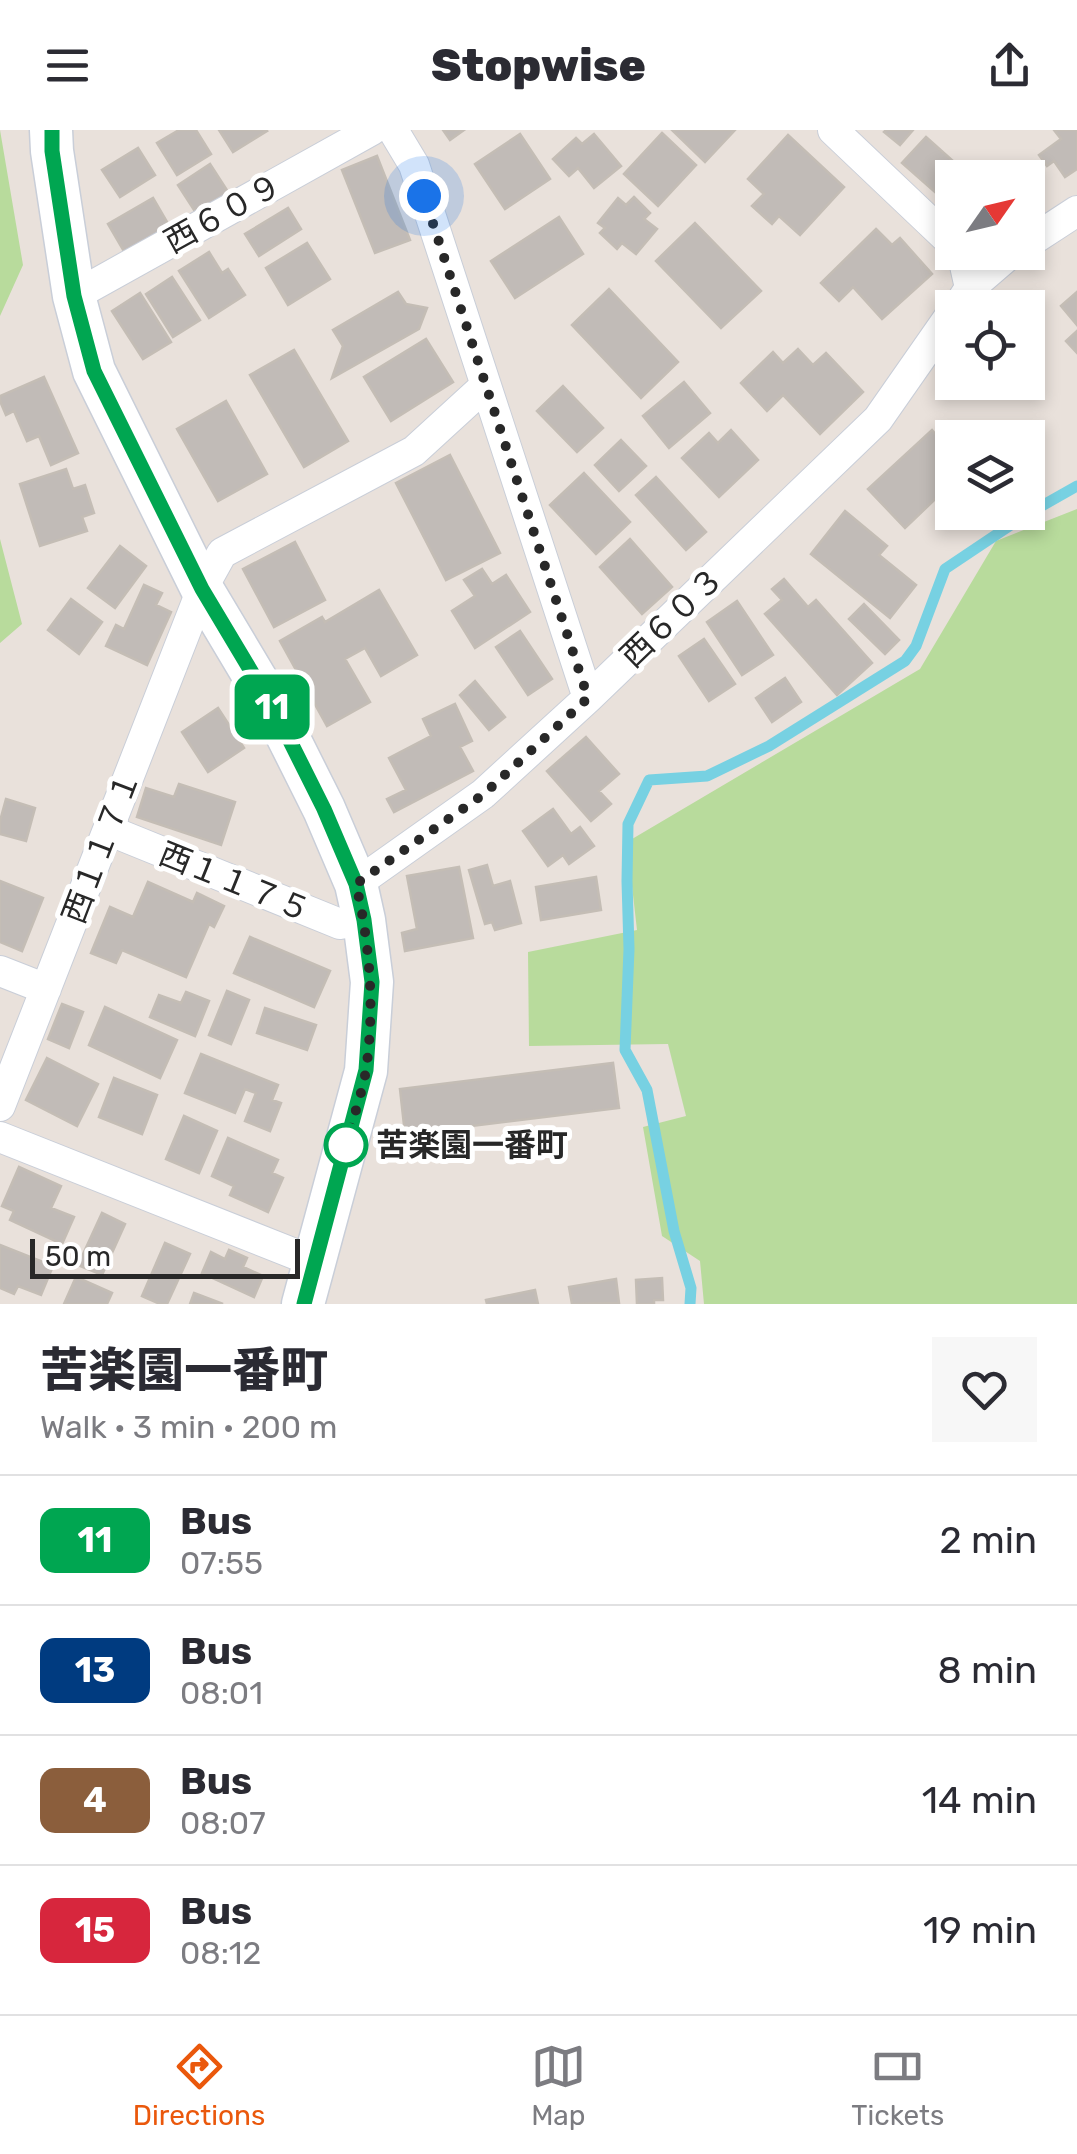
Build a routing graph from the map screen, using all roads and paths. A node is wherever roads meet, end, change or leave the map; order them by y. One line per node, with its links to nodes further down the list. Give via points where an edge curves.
1 (52, 130): 10 (street)
2 (372, 130): 10 (street, 西６０９)
3 (393, 130): 12 (street, via 414,165)
4 (833, 130): 6 (street)
5 (1077, 211): 7 (street)
6 (935, 227)
7 (1045, 232)
8 (994, 270): 9 (street, 西６０３)
9 (973, 290)
10 (74, 296): 13 (street, via 94,371)
11 (935, 338): 14 (street, 西６０３, via 878,419)
12 (485, 386): 13 (street, 西１１７１, via 414,451 222,553); 14 (street)
13 (202, 589): 15 (street, 西１１７１); 16 (street, via 276,713)
14 (588, 698): 16 (street, 西６０３)
15 (108, 830): 16 (street, 西１１７５, via 340,924); 18 (street, 西１１７１)
16 (360, 902): 21 (street, via 372,982 366,1070)
17 (0, 970): 18 (street)
18 (46, 989): 19 (street, 西１１７１)
19 (0, 1106)
20 (0, 1137): 21 (street)
21 (315, 1262): 22 (street)
22 (304, 1304)

